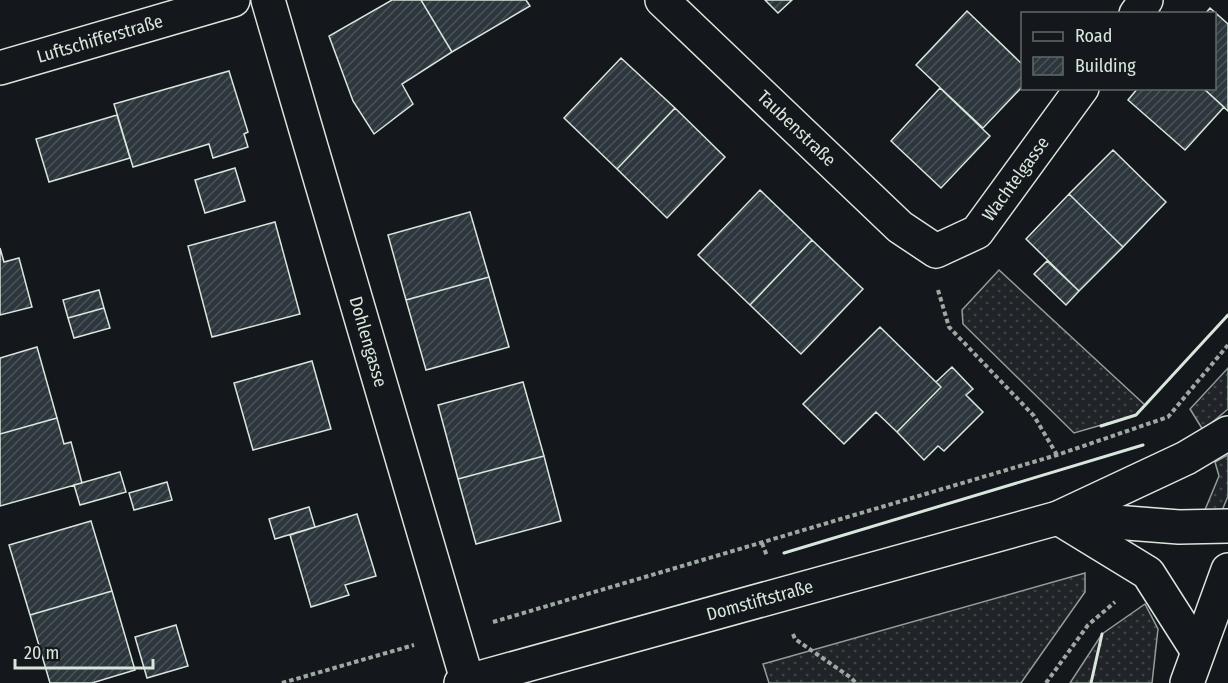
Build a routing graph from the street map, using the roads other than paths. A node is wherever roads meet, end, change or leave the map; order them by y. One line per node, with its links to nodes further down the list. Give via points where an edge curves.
1 (233, 0): 4 (street, Luftschifferstraße)
2 (268, 0): 12 (street, Dohlengasse)
3 (662, 0): 6 (street, Taubenstraße, via 900,228)
4 (0, 68)
5 (1081, 90): 6 (street, Wachtelgasse, via 977,232)
6 (936, 250)
7 (1228, 433): 8 (street, via 1186,458)
8 (1058, 518): 9 (street, via 1179,527); 11 (street, via 1148,573); 12 (street, Domstiftstraße)
9 (1228, 526)
10 (1228, 570): 11 (street)
11 (1197, 650): 13 (street)
12 (466, 682)
13 (1187, 683)

